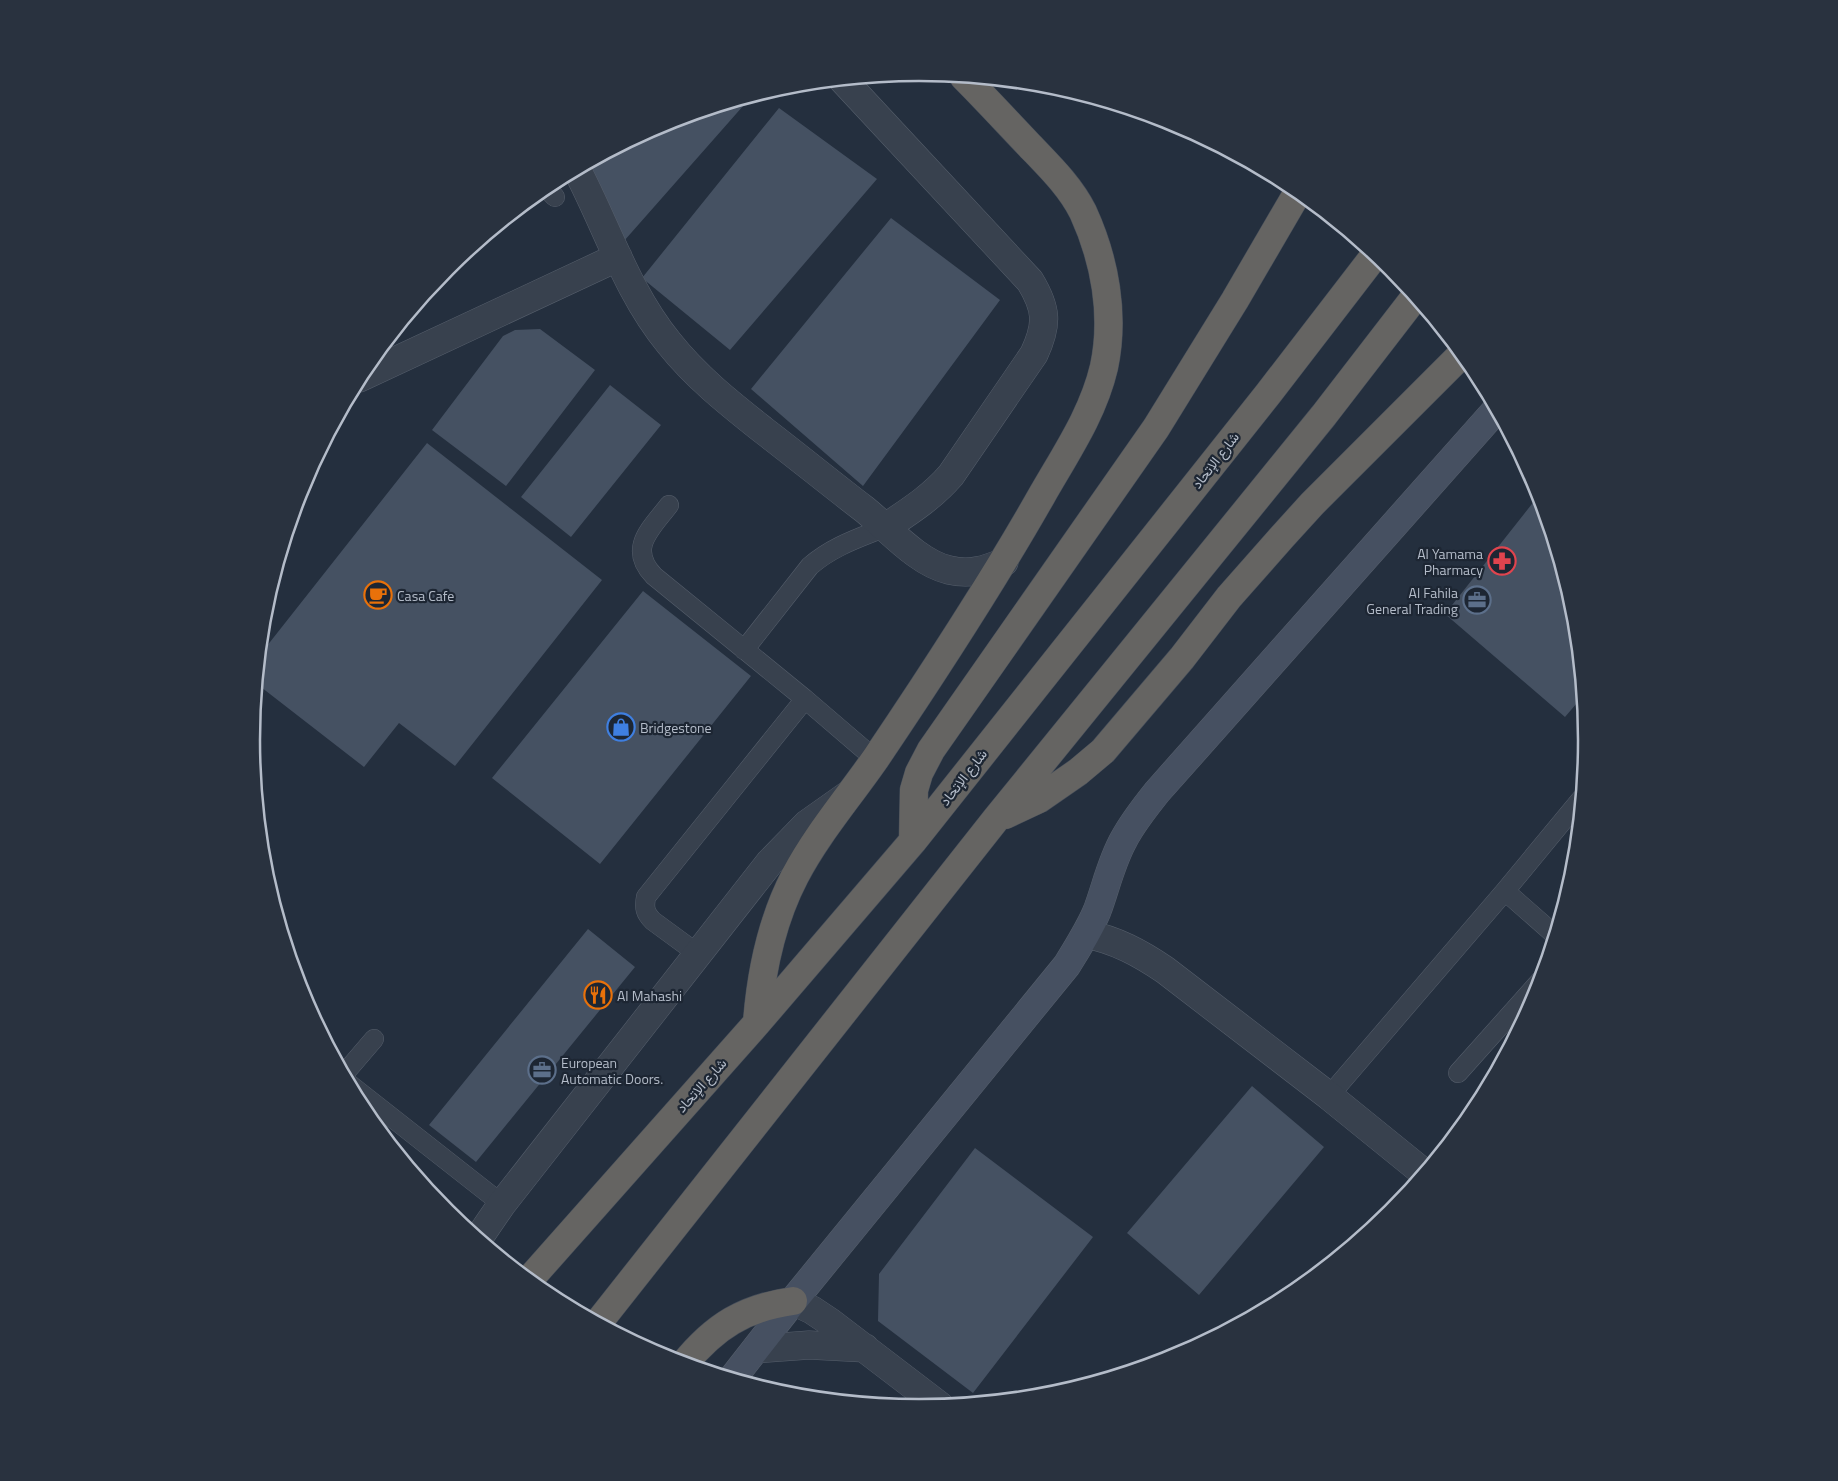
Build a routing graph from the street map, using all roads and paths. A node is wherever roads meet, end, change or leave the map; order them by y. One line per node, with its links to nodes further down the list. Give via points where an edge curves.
1 (970, 84): 13 (highway, via 1066,184 1094,238 1108,299 1104,365 1096,397)
2 (848, 86): 12 (street, via 1030,281 1040,298 1044,317 1042,336 1034,354 951,475 920,505)
3 (580, 176): 5 (street)
4 (1294, 199): 20 (highway, via 1156,428 931,750 914,790)
5 (618, 257): 9 (street); 12 (street, via 649,315 690,367 714,390)
6 (1370, 260): 20 (highway, شارع الإتحاد)
7 (1411, 302): 19 (highway, via 1324,415)
8 (1457, 359): 19 (highway, via 1288,530 1103,751 1039,798)
9 (373, 372)
10 (1492, 415): 23 (main road, via 1139,815 1123,840)
11 (669, 505): 14 (lane, via 643,542 641,554 645,567)
12 (886, 527): 13 (street, via 931,564 949,570 978,572); 14 (lane, via 837,546 810,566)
13 (1004, 562): 16 (highway)
14 (744, 650): 15 (lane)
15 (805, 699): 16 (lane); 24 (lane, via 646,898 646,914)
16 (875, 759): 17 (highway)
17 (851, 793): 24 (street, via 807,824 788,842); 26 (highway, via 810,849 782,905 764,963)
18 (1575, 806): 21 (lane)
19 (996, 819): 37 (highway)
20 (913, 841): 26 (highway, شارع الإتحاد)
21 (1505, 891): 22 (lane); 31 (lane)
22 (1550, 930)
23 (1086, 934): 31 (street, via 1104,937 1137,951); 36 (main road, via 1067,965)
24 (698, 954): 33 (street)
25 (1527, 996): 29 (lane)
26 (757, 1023): 35 (highway, شارع الإتحاد)
27 (374, 1039): 28 (lane)
28 (348, 1070)
29 (1458, 1073)
30 (364, 1095): 33 (lane)
31 (1329, 1096): 32 (street)
32 (1420, 1169)
33 (502, 1204): 34 (street)
34 (482, 1234)
35 (533, 1275)
36 (793, 1302): 38 (street, via 824,1318); 39 (main road); 40 (highway, via 774,1304 733,1319 714,1331)
37 (602, 1318)
38 (865, 1348): 39 (street, via 809,1345); 42 (street)
39 (756, 1349): 41 (main road)
40 (689, 1358)
41 (736, 1374)
42 (931, 1399)

